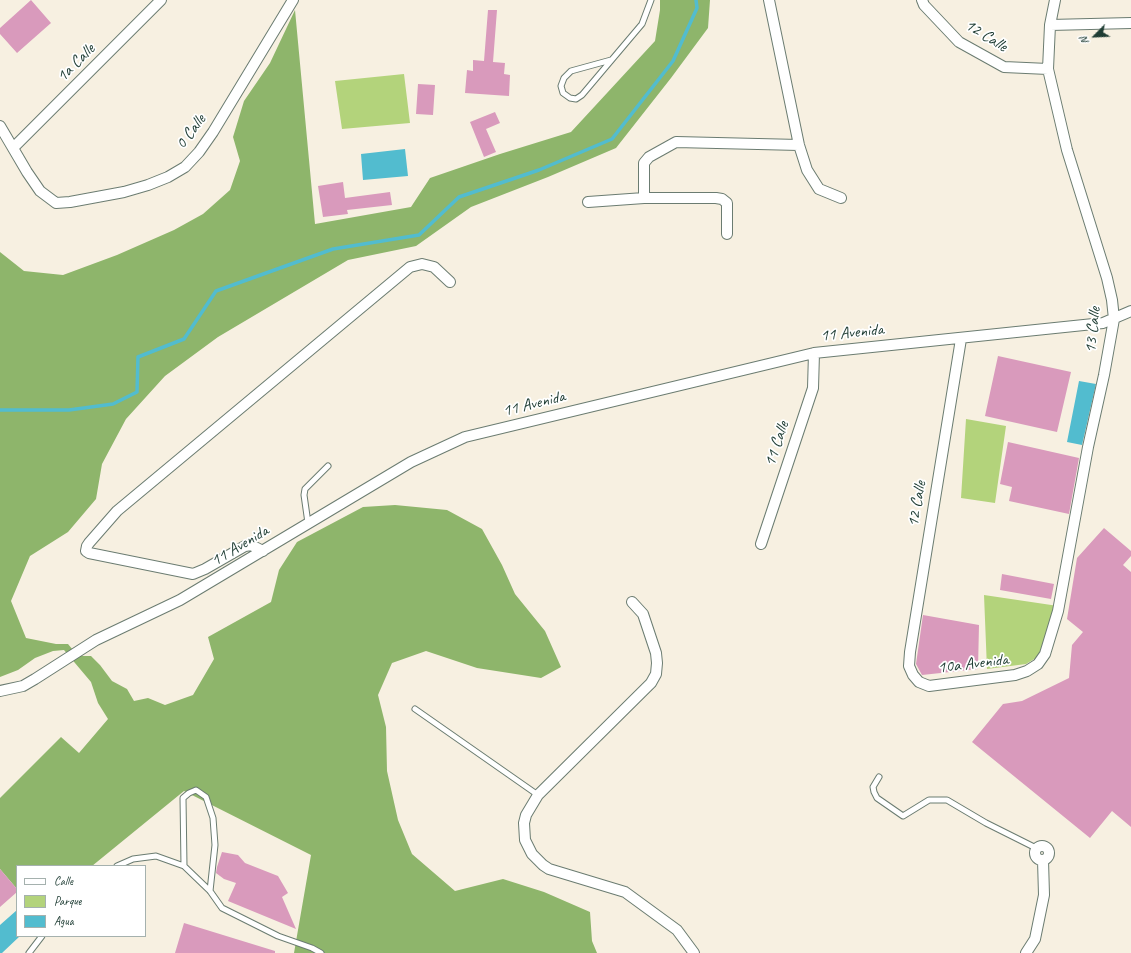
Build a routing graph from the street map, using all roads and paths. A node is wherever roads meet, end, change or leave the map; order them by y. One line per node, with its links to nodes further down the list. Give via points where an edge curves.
1 (161, 0): 13 (street, 1a Calle)
2 (293, 0): 13 (street, 0 Calle, via 199,152 185,167 168,177 142,187 56,203 40,191)
3 (651, 0): 9 (lane, via 642,24)
4 (769, 0): 12 (street)
5 (922, 0): 10 (street, 12 Calle, via 959,42 1004,67)
6 (1055, 0): 8 (street, 13 Calle)
7 (1131, 23): 8 (street)
8 (1050, 25): 10 (street, 13 Calle)
9 (612, 60): 9 (lane, via 576,99 563,92 561,86 564,78 571,72)
10 (1048, 70): 20 (street, 13 Calle, via 1067,150 1107,278)
11 (0, 126): 13 (street)
12 (799, 145): 14 (street, via 676,142 649,157 644,164); 15 (street, via 807,170 819,190)
13 (14, 147)
14 (644, 198): 16 (street); 17 (street, via 722,199 727,203)
15 (841, 198)
16 (588, 202)
17 (727, 234)
18 (450, 282): 26 (street, via 434,267 422,264 410,267 117,510 89,543 86,551 193,574 245,546 251,545)
19 (1131, 311): 20 (street, 11 Avenida)
20 (1114, 319): 21 (street, 11 Avenida, via 1103,323); 28 (street, 13 Calle, via 1058,611 1045,654)
21 (961, 339): 22 (street, 11 Avenida); 29 (street, 12 Calle, via 910,652 909,666)
22 (814, 353): 24 (street, 11 Avenida, via 465,437 411,462); 25 (street, 11 Calle, via 813,388)
23 (328, 466): 24 (lane, via 305,489 304,501)
24 (308, 523): 26 (street, 11 Avenida)
25 (761, 544)
26 (263, 552): 30 (street, 11 Avenida, via 180,600 96,640 22,686)
27 (632, 602): 33 (street, via 643,614 656,654 656,674 651,683)
28 (1038, 664): 29 (street, 10a Avenida, via 1016,675 929,686 919,682)
29 (913, 675)
30 (0, 690)
31 (415, 709): 33 (lane)
32 (879, 777): 34 (lane, via 873,787 876,798 902,816 929,800 947,800)
33 (538, 795): 41 (street, via 526,815 524,832 528,848 537,860 549,869 625,892 678,930)
34 (1036, 848): 42 (street, via 1036,856 1043,860 1044,894 1035,939)
35 (119, 865): 36 (lane, via 134,859 156,856)
36 (184, 866): 37 (lane); 37 (lane, via 183,798 196,790 206,797 213,818 215,845)
37 (210, 891): 40 (lane, via 222,908 278,936)
38 (41, 937): 39 (lane)
39 (29, 953)
40 (321, 953)
41 (694, 953)
42 (1026, 953)

